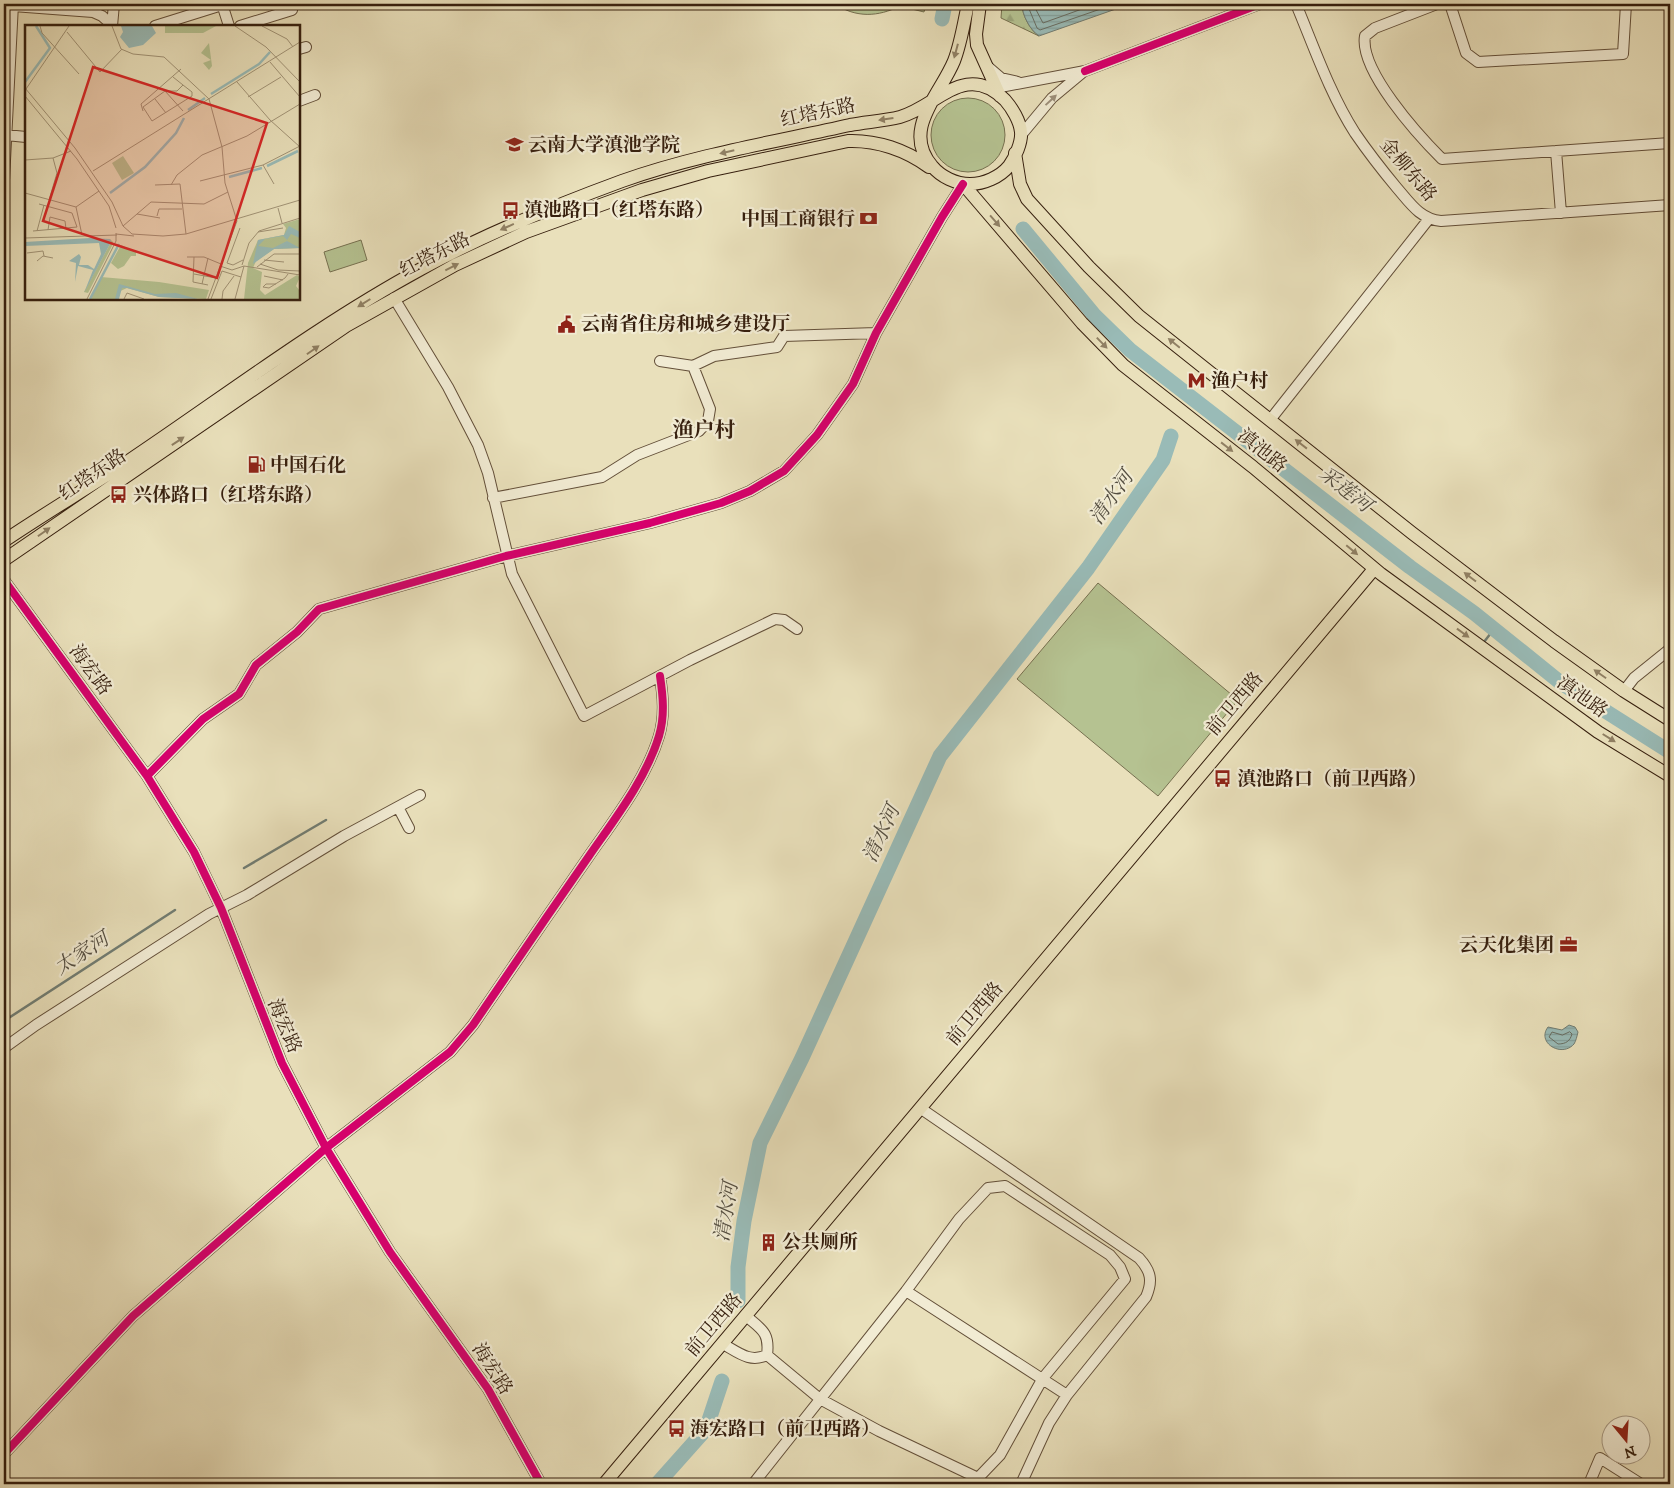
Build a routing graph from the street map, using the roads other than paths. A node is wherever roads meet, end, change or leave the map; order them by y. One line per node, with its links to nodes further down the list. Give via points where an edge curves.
1 (10, 4): 12 (street); 13 (street, via 93,12); 24 (street)
2 (114, 4): 13 (street)
3 (222, 4): 14 (street); 15 (street)
4 (968, 4): 23 (main road, one-way to 23, via 955,59)
5 (980, 4): 17 (main road, via 977,45)
6 (1260, 4): 18 (street)
7 (1296, 4): 36 (street, 金柳东路, via 1327,78 1354,131 1370,155)
8 (1437, 4): 29 (street, via 1375,28 1365,36 1363,46 1373,73 1415,132 1442,159)
9 (1450, 4): 10 (street, via 1466,53 1478,62 1623,54)
10 (1626, 4)
11 (292, 10): 16 (street)
12 (4, 12)
13 (112, 25)
14 (158, 25)
15 (229, 25)
16 (243, 25)
17 (986, 65): 19 (street, via 1001,78); 20 (main road)
18 (1085, 71): 19 (street); 25 (street, one-way to 18, via 1052,98)
19 (1022, 83): 20 (street)
20 (995, 91): 23 (main road, via 983,86 961,85 946,90); 25 (main road, via 1009,104)
21 (315, 95): 22 (street)
22 (300, 101)
23 (931, 102): 31 (main road, via 919,136 925,157); 43 (main road, 红塔东路, one-way to 43, via 900,117 741,149 629,179 541,212 466,246 420,269 298,344)
24 (6, 109): 26 (street)
25 (1022, 134): 30 (main road)
26 (6, 135): 27 (street); 32 (street)
27 (25, 136)
28 (1670, 143): 29 (street)
29 (1556, 151): 35 (street)
30 (1015, 152): 33 (main road, via 1008,166 990,180); 41 (main road, 滇池路, one-way to 30, via 1139,316 1089,267 1027,199 1020,184)
31 (940, 175): 33 (main road); 37 (main road, 红塔东路, one-way to 31, via 526,232 588,208 708,171 780,154 862,141 903,151)
32 (4, 180)
33 (963, 184): 38 (street); 46 (main road, 滇池路, one-way to 46, via 1082,323 1123,365)
34 (1670, 204): 35 (street, 金柳东路)
35 (1561, 213): 36 (street, 金柳东路)
36 (1428, 220): 41 (street)
37 (394, 298): 42 (street, via 448,387 478,445); 45 (main road, 红塔东路, one-way to 37, via 346,326)
38 (876, 333): 40 (street, via 784,336 777,346 714,356); 44 (street, via 853,384 817,435 784,471 721,503)
39 (660, 361): 40 (street)
40 (693, 366): 42 (street, via 710,409 708,421 698,431 637,455 602,477)
41 (1270, 420): 51 (main road, 滇池路, one-way to 41, via 1420,539)
42 (494, 498): 44 (street)
43 (4, 541)
44 (506, 556): 50 (street, via 584,716); 53 (street, via 319,609 297,632 256,665 239,694 203,719)
45 (4, 560)
46 (1378, 571): 54 (main road, 滇池路, one-way to 54, via 1598,732); 60 (main road, 前卫西路)
47 (4, 580): 53 (street, 海宏路)
48 (798, 629): 50 (street, via 784,620 775,619)
49 (1670, 648): 51 (street, via 1634,678)
50 (660, 676): 61 (street, via 662,724 639,779 473,1025 450,1052)
51 (1624, 691): 52 (main road, 滇池路)
52 (1670, 720)
53 (147, 776): 58 (street, 海宏路, via 194,852)
54 (1670, 776)
55 (420, 795): 56 (street)
56 (398, 807): 57 (street); 58 (street)
57 (409, 828)
58 (221, 908): 59 (street); 61 (street, 海宏路, via 282,1063)
59 (4, 1048)
60 (923, 1111): 63 (main road, 前卫西路); 67 (street, via 1139,1258 1147,1267 1151,1278 1146,1297)
61 (326, 1148): 69 (street, via 133,1316); 71 (street, 海宏路, via 390,1252 488,1390)
62 (906, 1291): 66 (street); 66 (street, via 959,1219 988,1188 1005,1186 1110,1255 1125,1279); 68 (street)
63 (749, 1319): 64 (main road, 前卫西路); 65 (street, via 764,1330 768,1342)
64 (726, 1346): 65 (street, via 749,1359); 72 (main road, 前卫西路); 73 (main road, 前卫西路)
65 (767, 1355): 68 (street)
66 (1043, 1378): 67 (street); 70 (street, via 1000,1455)
67 (1066, 1395): 75 (street, via 1049,1423)
68 (820, 1399): 70 (street); 74 (street)
69 (4, 1454)
70 (973, 1481)
71 (541, 1484)
72 (604, 1484)
73 (615, 1484)
74 (753, 1484)
75 (1021, 1484)
76 (1589, 1484): 77 (street, via 1600,1458)
77 (1642, 1484)

